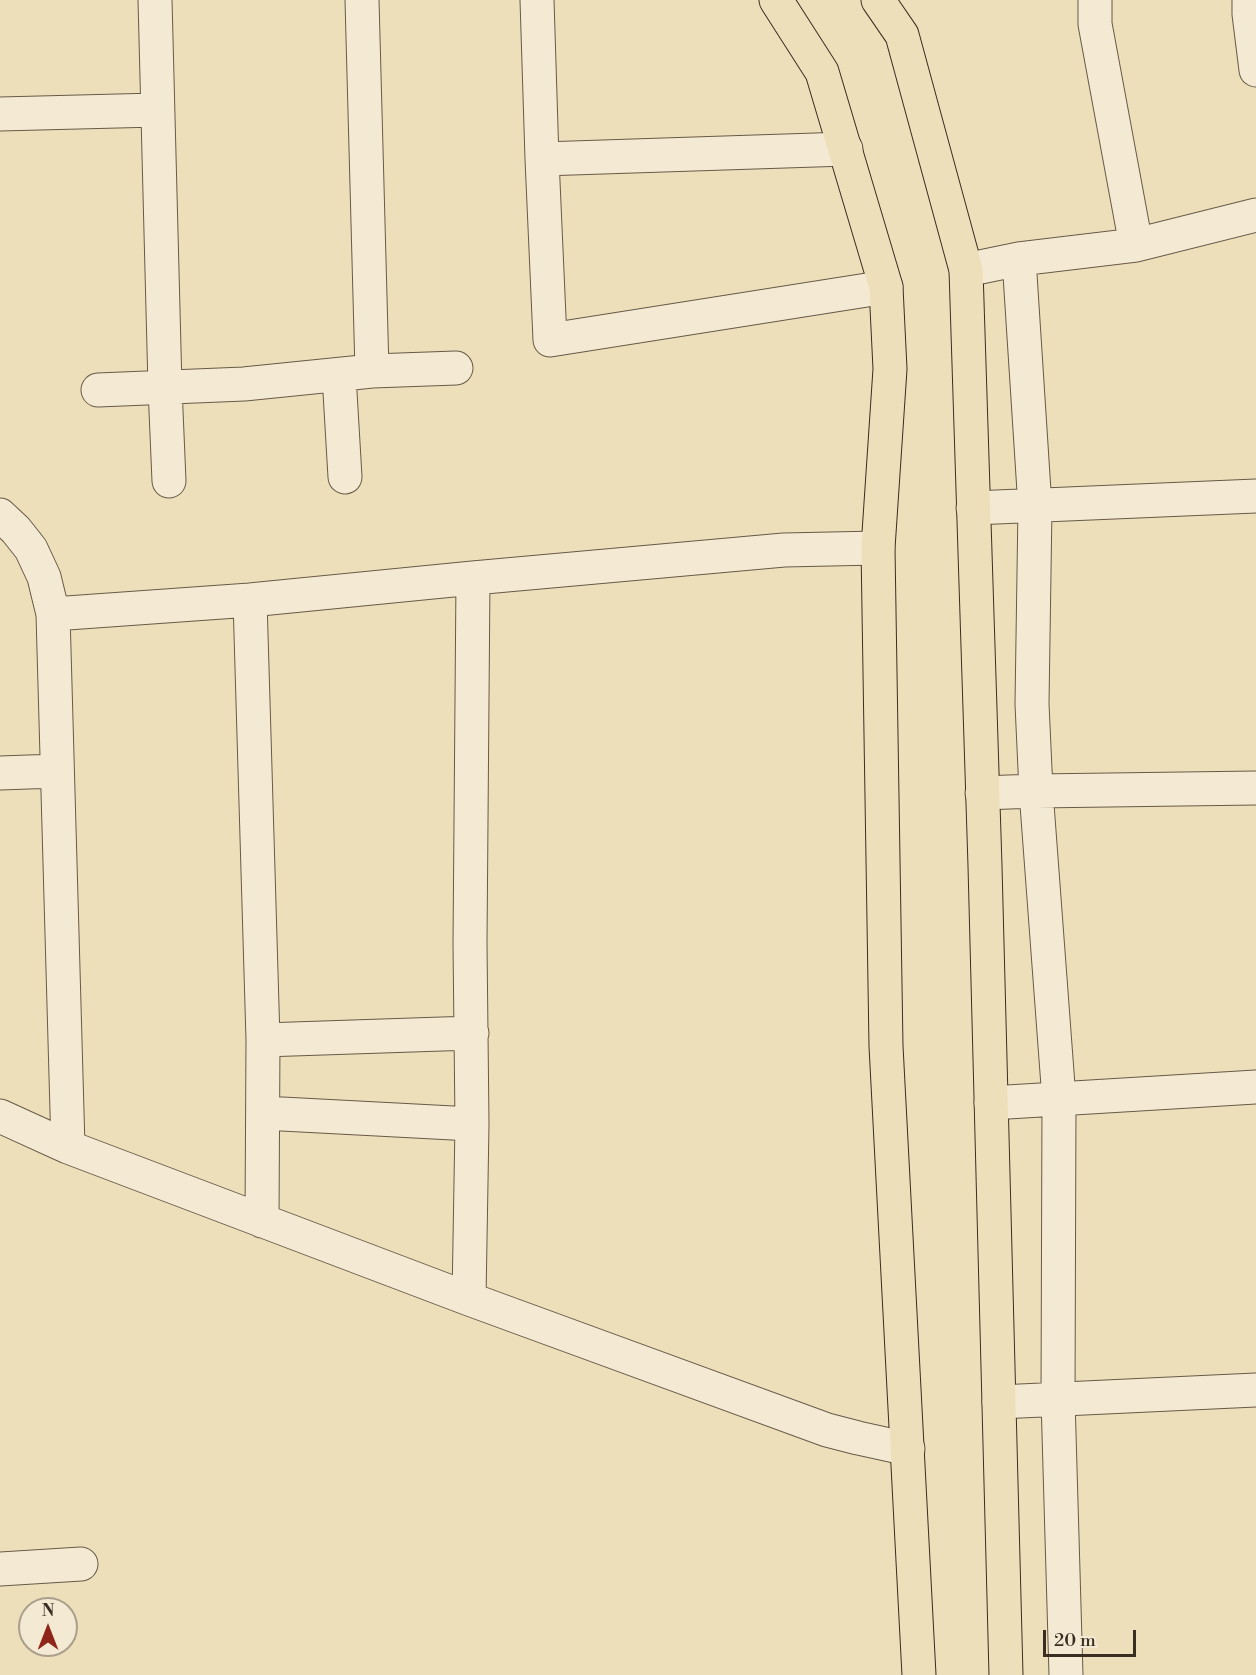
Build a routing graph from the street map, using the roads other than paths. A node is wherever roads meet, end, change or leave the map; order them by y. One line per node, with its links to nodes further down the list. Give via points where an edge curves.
1 (155, 0): 9 (street)
2 (362, 0): 19 (street)
3 (537, 0): 12 (street)
4 (776, 0): 11 (highway, via 822,72)
5 (879, 0): 16 (highway, via 902,35)
6 (1095, 0): 14 (street, via 1095,24)
7 (1249, 0): 8 (street)
8 (1256, 70)
9 (157, 110): 10 (street); 21 (street)
10 (0, 114)
11 (846, 149): 12 (street); 17 (highway)
12 (542, 159): 17 (street, via 550,340)
13 (1256, 215): 14 (street)
14 (1136, 245): 15 (street)
15 (1019, 259): 16 (street); 26 (street)
16 (966, 270): 27 (highway)
17 (886, 287): 29 (highway, via 890,369)
18 (456, 368): 19 (street)
19 (372, 371): 20 (street)
20 (339, 375): 21 (street); 23 (street)
21 (165, 387): 22 (street); 24 (street)
22 (98, 390)
23 (345, 477)
24 (169, 482)
25 (1256, 496): 26 (street)
26 (1035, 507): 27 (street); 36 (street, via 1032,704)
27 (973, 508): 37 (highway)
28 (0, 515): 32 (street, via 31,549 44,577)
29 (878, 548): 30 (street, via 784,550); 52 (highway, via 886,1046)
30 (473, 578): 31 (street); 38 (street)
31 (250, 600): 32 (street); 39 (street)
32 (53, 614): 33 (street)
33 (57, 771): 34 (street); 46 (street)
34 (0, 773)
35 (1256, 788): 36 (street)
36 (1036, 791): 37 (street); 41 (street)
37 (982, 793): 42 (highway)
38 (472, 1033): 39 (street); 45 (street)
39 (262, 1040): 43 (street)
40 (1256, 1087): 41 (street)
41 (1059, 1099): 42 (street); 50 (street)
42 (991, 1103): 51 (highway)
43 (263, 1113): 45 (street); 47 (street)
44 (0, 1116): 46 (street)
45 (472, 1124): 48 (street)
46 (68, 1147): 47 (street)
47 (262, 1221): 48 (street)
48 (469, 1299): 52 (street, via 827,1430)
49 (1256, 1390): 50 (street)
50 (1058, 1399): 51 (street); 57 (street)
51 (999, 1402): 56 (highway)
52 (908, 1449): 55 (highway)
53 (81, 1564): 54 (street)
54 (0, 1569)
55 (919, 1675)
56 (1006, 1675)
57 (1066, 1675)

